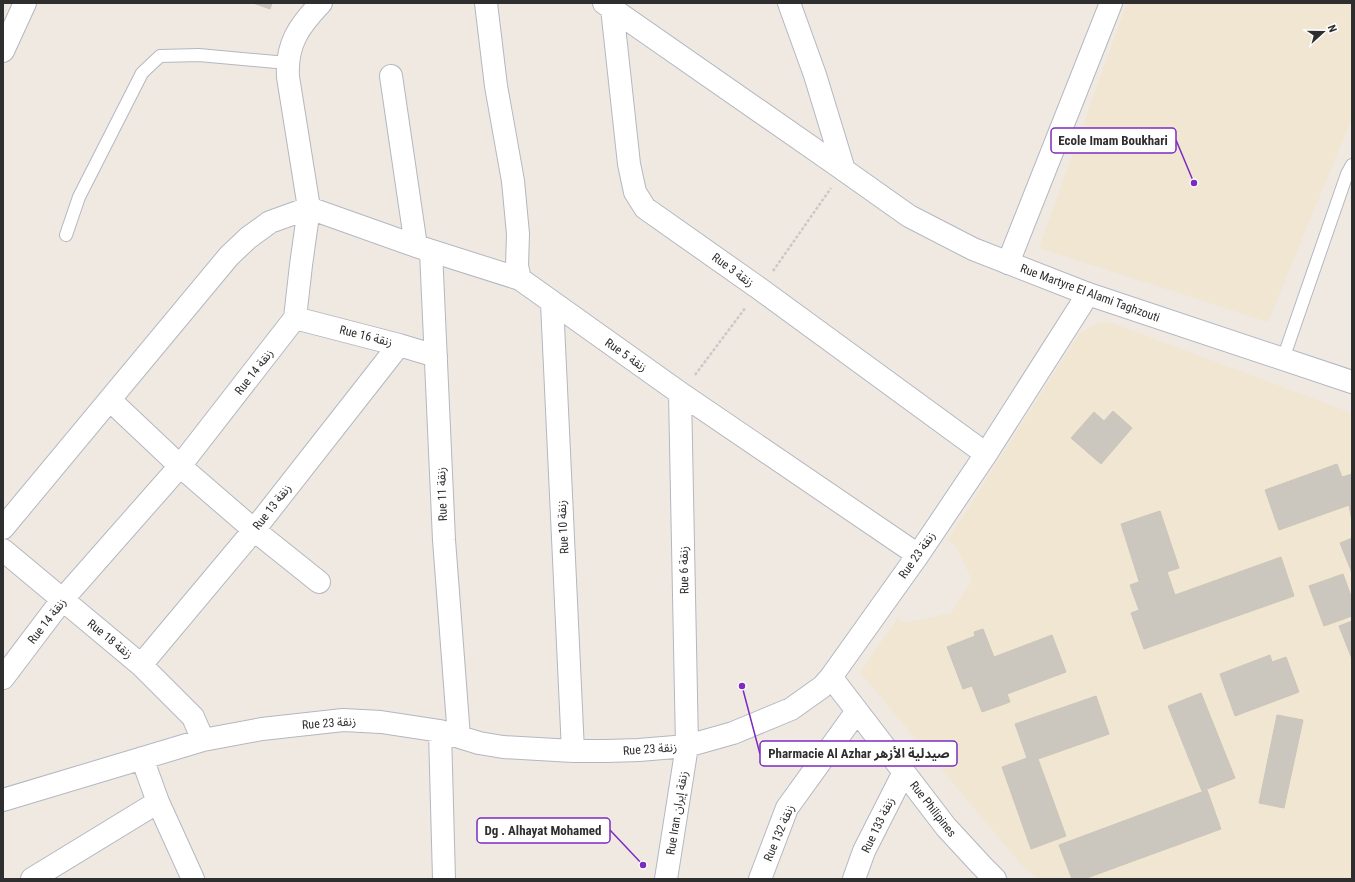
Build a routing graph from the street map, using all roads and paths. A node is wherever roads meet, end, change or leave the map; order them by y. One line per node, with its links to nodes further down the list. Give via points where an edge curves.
1 (24, 3): 7 (street)
2 (321, 3): 8 (street, via 299,31 290,48)
3 (486, 3): 16 (street, via 496,86 513,181 518,234 517,266)
4 (789, 3): 11 (street, via 815,75)
5 (1111, 3): 15 (street)
6 (610, 5): 11 (street, Rue Martyre El Alami Taghzouti); 26 (street, Rue 3 زنقة, via 628,164 635,192 645,208)
7 (3, 51)
8 (287, 63): 12 (street); 13 (lane, via 199,55 160,56 142,73 79,197)
9 (390, 76): 14 (street, Rue 11 زنقة)
10 (1352, 165): 22 (lane)
11 (844, 170): 15 (street, Rue Martyre El Alami Taghzouti, via 909,216 973,249)
12 (310, 208): 14 (street, Rue 5 زنقة); 19 (street); 25 (street, via 270,222 229,256)
13 (66, 235)
14 (423, 249): 16 (street, Rue 5 زنقة); 21 (street, Rue 11 زنقة)
15 (1008, 263): 17 (street, Rue Martyre El Alami Taghzouti)
16 (520, 279): 18 (street, Rue 5 زنقة)
17 (1088, 294): 22 (street, Rue Martyre El Alami Taghzouti); 26 (street, Rue 23 زنقة)
18 (552, 303): 24 (street, Rue 5 زنقة); 41 (street, Rue 10 زنقة)
19 (295, 318): 20 (street, Rue 16 زنقة); 27 (street, Rue 14 زنقة)
20 (399, 345): 21 (street, Rue 16 زنقة); 29 (street, Rue 13 زنقة)
21 (436, 356): 38 (street, Rue 11 زنقة)
22 (1283, 359): 23 (street, Rue Martyre El Alami Taghzouti)
23 (1352, 382)
24 (680, 393): 31 (street, Rue 5 زنقة); 40 (street, Rue 6 زنقة)
25 (110, 400): 27 (street); 28 (street)
26 (986, 454): 31 (street, Rue 23 زنقة)
27 (180, 466): 29 (street); 33 (street, Rue 14 زنقة)
28 (3, 528)
29 (254, 530): 32 (street); 34 (street, Rue 13 زنقة)
30 (3, 550): 33 (street, Rue 18 زنقة)
31 (918, 554): 35 (street, Rue 23 زنقة)
32 (319, 582)
33 (62, 600): 34 (street, Rue 18 زنقة); 36 (street, Rue 14 زنقة)
34 (141, 665): 39 (street, Rue 18 زنقة, via 193,717)
35 (831, 677): 37 (street, Rue Philipines); 40 (street, Rue 23 زنقة, via 822,687 791,709 733,733)
36 (3, 678)
37 (857, 711): 43 (street, Rue Philipines); 50 (street, Rue 132 زنقة, via 787,808)
38 (450, 734): 39 (street, Rue 23 زنقة, via 381,722 343,720 262,729); 41 (street, Rue 23 زنقة, via 502,747); 48 (street, Rue 11 زنقة)
39 (203, 740): 42 (street, Rue 23 زنقة)
40 (688, 746): 41 (street, Rue 23 زنقة); 49 (street, Rue Iran زنقة إيران)
41 (573, 751)
42 (142, 758): 44 (street, Rue 23 زنقة); 45 (street)
43 (904, 772): 51 (street, Rue 133 زنقة, via 864,851); 52 (street, Rue Philipines, via 946,827)
44 (3, 800)
45 (158, 802): 46 (street); 47 (street)
46 (32, 879)
47 (193, 879)
48 (444, 879)
49 (666, 879)
50 (760, 879)
51 (854, 879)
52 (995, 879)

